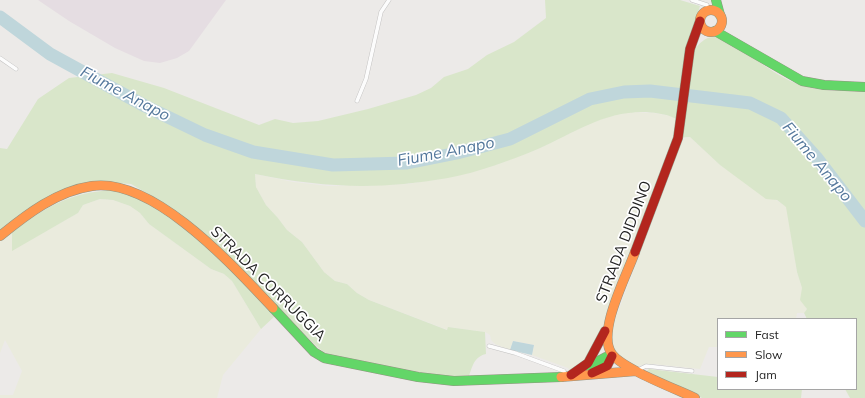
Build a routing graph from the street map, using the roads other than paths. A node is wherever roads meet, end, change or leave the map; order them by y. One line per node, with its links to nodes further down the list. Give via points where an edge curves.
1 (389, 0): 13 (lane, via 381,12 366,79)
2 (692, 0): 4 (lane)
3 (716, 0): 5 (street)
4 (707, 5): 5 (street); 6 (street, STRADA DIDDINO)
5 (721, 17): 7 (street, via 721,25); 8 (street)
6 (700, 20): 7 (street, via 704,29); 9 (street, STRADA DIDDINO, via 693,34)
7 (714, 31): 8 (street); 9 (street, via 698,40)
8 (748, 49): 12 (street, via 802,81)
9 (689, 52): 15 (street, STRADA DIDDINO, via 678,138)
10 (0, 58): 11 (lane)
11 (16, 69)
12 (865, 87)
13 (357, 101)
14 (0, 236): 21 (street, STRADA CORRUGGIA, via 25,216 55,198 94,186 118,186 136,191 196,232 314,352 324,358 418,377 454,381)
15 (608, 324): 17 (street, STRADA DIDDINO, via 606,340); 20 (street, via 593,358)
16 (489, 346): 21 (lane, via 553,366 564,371)
17 (612, 356): 18 (street); 20 (street, via 607,366)
18 (636, 371): 19 (lane, via 646,366); 20 (street); 22 (street)
19 (692, 371)
20 (583, 373): 21 (street)
21 (565, 377)
22 (695, 398)

